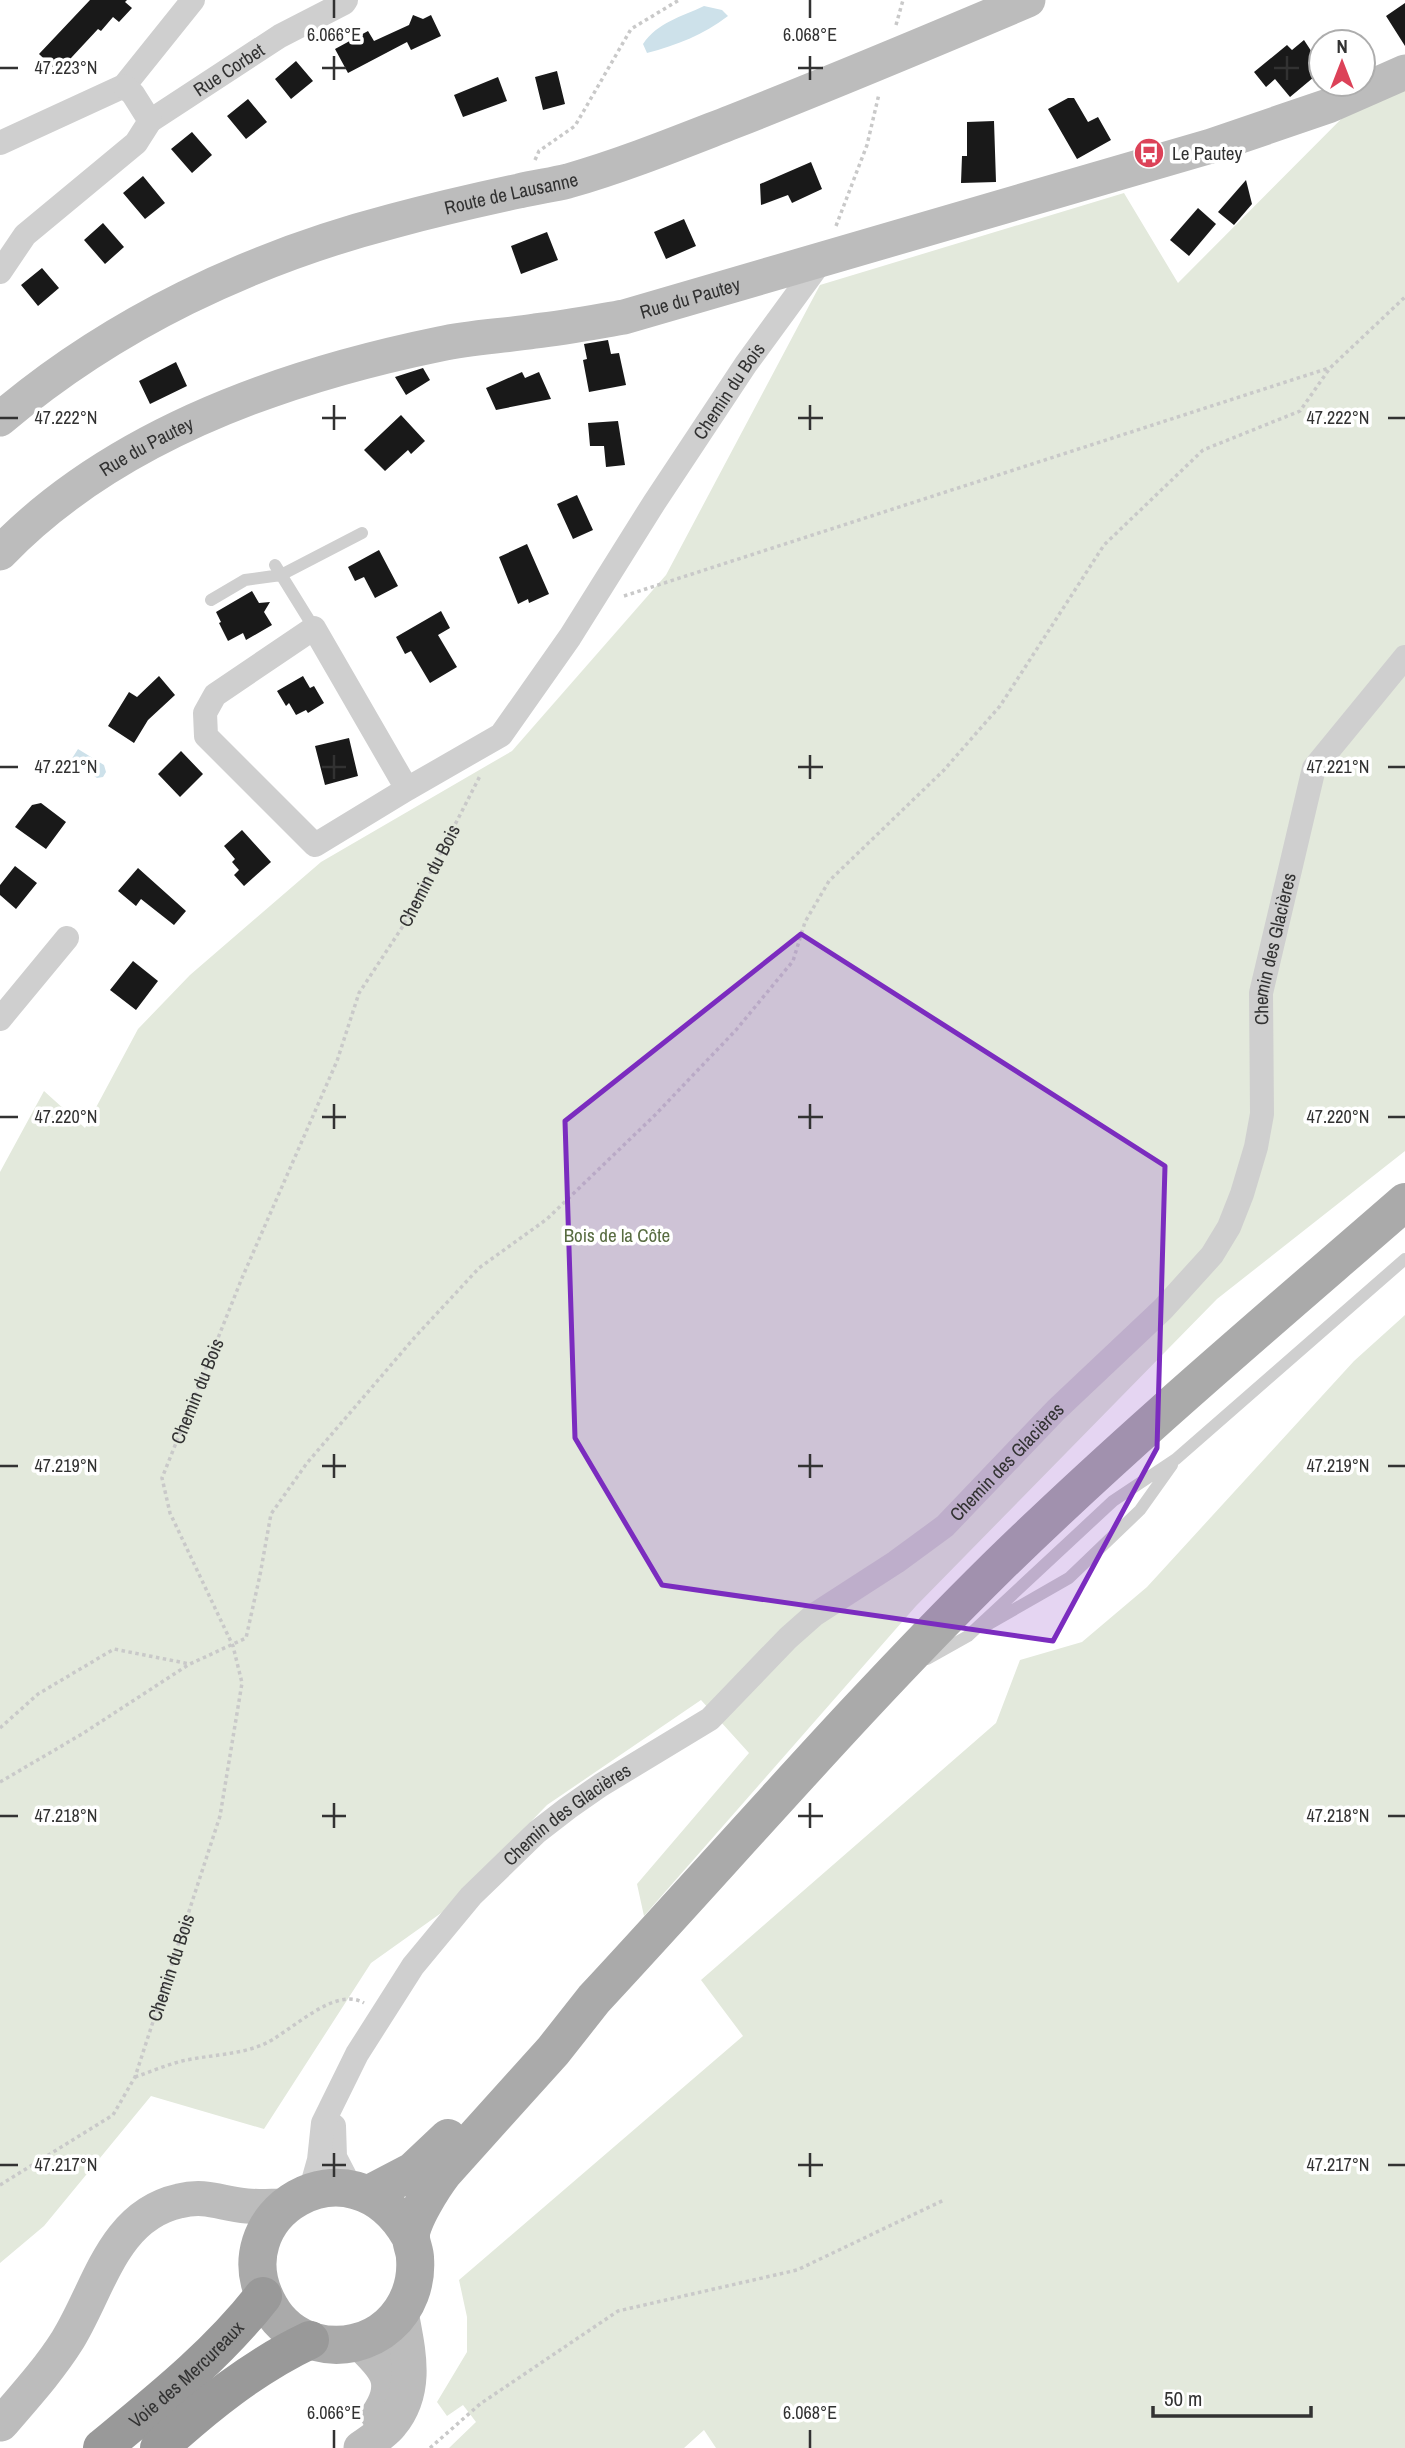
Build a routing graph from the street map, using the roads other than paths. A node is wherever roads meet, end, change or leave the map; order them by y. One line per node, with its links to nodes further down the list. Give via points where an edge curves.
1 (193, 0): 5 (street)
2 (346, 0): 6 (street, Rue Corbet, via 280,36)
3 (1028, 0): 10 (main road, Route de Lausanne, via 680,142 567,181 332,239 216,283 82,357)
4 (1405, 72): 8 (main road, Rue du Pautey, via 1328,106 1211,146)
5 (124, 86): 6 (street); 7 (street)
6 (150, 121): 9 (street, Rue Corbet, via 136,143 25,235)
7 (0, 143)
8 (822, 260): 12 (main road, Rue du Pautey, via 624,317 442,343 250,397 105,469 20,532); 17 (street, Chemin du Bois, via 738,376 501,735)
9 (0, 272)
10 (3, 417)
11 (362, 533): 13 (lane)
12 (0, 553)
13 (278, 570): 14 (lane, via 245,580); 15 (lane)
14 (211, 600)
15 (314, 628): 17 (street); 17 (street, Chemin du Bois, via 215,695 205,713 206,736 315,845)
16 (1405, 657): 26 (street, Chemin des Glacières, via 1314,768 1261,993 1262,1114 1256,1147 1229,1227 1212,1255 945,1526 814,1615 710,1719 568,1808 500,1866 413,1966 357,2054)
17 (407, 789)
18 (66, 938): 19 (street)
19 (0, 1019)
20 (1405, 1202): 24 (main road, via 1094,1475)
21 (1405, 1259): 22 (lane)
22 (1176, 1459): 23 (lane, via 1113,1501); 23 (lane, via 1140,1510 1069,1577)
23 (968, 1636): 24 (lane)
24 (887, 1681): 25 (main road)
25 (594, 1999): 27 (main road, via 544,2041 430,2156 398,2180); 29 (main road, via 554,2051 444,2172 431,2189)
26 (337, 2099): 27 (street, Chemin des Glacières, via 334,2149 340,2167); 28 (street, Chemin des Glacières, via 323,2123 319,2160)
27 (360, 2191): 28 (main road, via 330,2187); 29 (main road, via 387,2204)
28 (297, 2199): 30 (main road, via 272,2220); 35 (main road, via 245,2206 193,2198 167,2204 139,2220 117,2245 54,2361)
29 (410, 2236): 32 (main road, via 416,2275)
30 (258, 2254): 31 (main road); 35 (main road, via 235,2227 216,2219 184,2220 152,2235 134,2253 104,2318 69,2371 49,2392)
31 (263, 2296): 33 (main road, via 290,2330); 36 (highway, Voie des Mercureaux, via 196,2368)
32 (401, 2312): 34 (main road, via 375,2336); 39 (main road, via 410,2359 408,2390 390,2425)
33 (310, 2340): 34 (main road, via 326,2345); 37 (highway, Voie des Mercureaux, via 257,2370)
34 (359, 2342): 38 (main road, via 382,2364 390,2388 386,2403)
35 (1, 2425)
36 (102, 2448)
37 (159, 2448)
38 (355, 2448)
39 (361, 2448)

